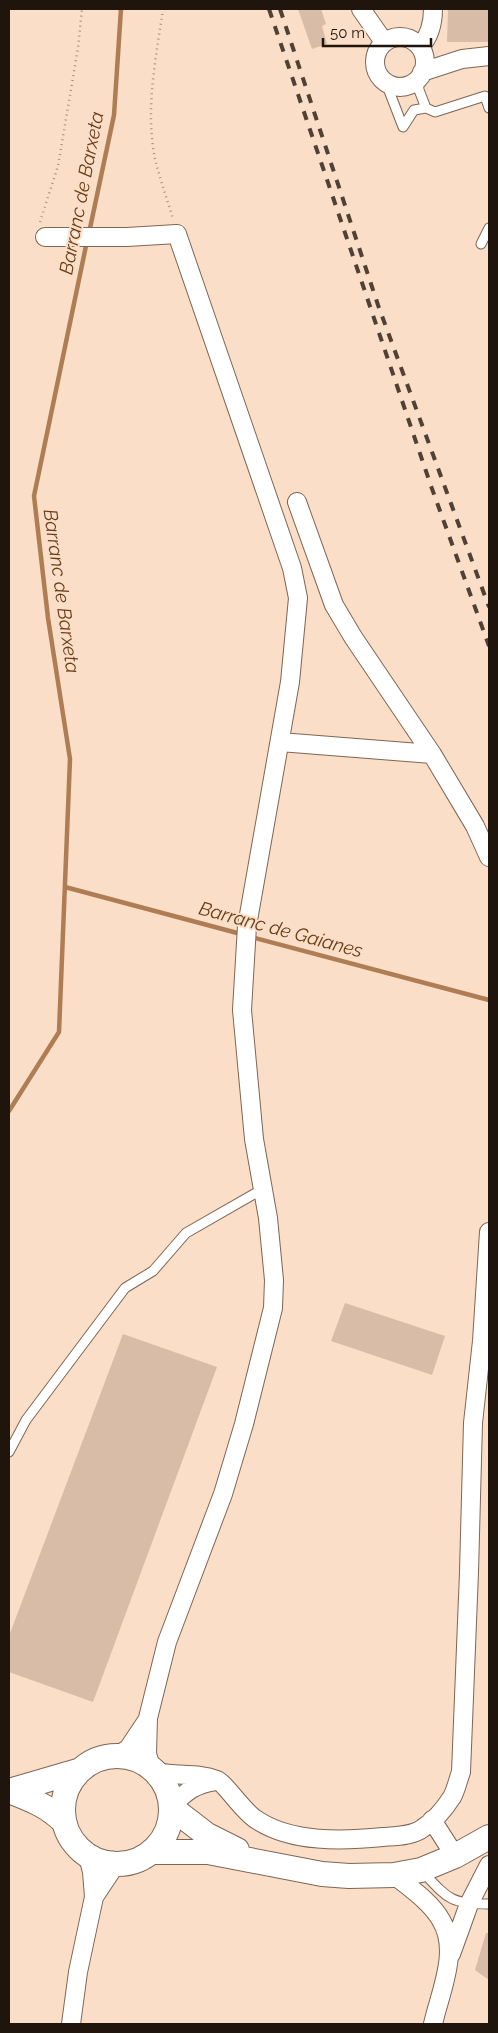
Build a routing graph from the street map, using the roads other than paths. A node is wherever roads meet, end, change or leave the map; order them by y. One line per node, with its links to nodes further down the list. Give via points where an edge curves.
1 (361, 9): 3 (street)
2 (434, 9): 4 (street, via 433,22)
3 (384, 42): 4 (street, via 399,37 414,42); 7 (street, via 375,63 380,78)
4 (421, 49): 5 (street); 6 (street, via 424,58)
5 (489, 56): 6 (street, via 462,59)
6 (420, 75): 7 (street, via 403,87); 9 (lane, via 419,90)
7 (386, 83): 9 (lane, via 402,127 414,110)
8 (489, 108): 9 (lane, via 484,96)
9 (431, 110)
10 (489, 228): 12 (lane)
11 (44, 237): 14 (street, via 177,234 292,568 298,598)
12 (481, 244)
13 (297, 502): 15 (street, via 334,605)
14 (280, 742): 15 (street); 17 (street, via 246,934 242,1010)
15 (432, 754): 16 (street, via 475,826)
16 (489, 857)
17 (261, 1190): 19 (lane, via 186,1233 153,1271 125,1288 26,1420); 20 (street, via 268,1218 274,1280 273,1308 223,1494 167,1642)
18 (489, 1232): 27 (street, via 473,1423 461,1772 452,1796)
19 (9, 1452)
20 (148, 1718): 21 (street, via 128,1749); 23 (street, via 147,1754)
21 (116, 1756): 22 (street, via 104,1758); 23 (street, via 135,1758)
22 (81, 1770): 25 (street); 28 (street, via 66,1794)
23 (154, 1770): 24 (street, via 168,1775 200,1775); 26 (street, via 167,1787)
24 (220, 1781): 26 (street, via 201,1784 187,1791); 27 (street, via 256,1820 299,1836 352,1840 401,1836 422,1829)
25 (9, 1791): 28 (street, via 37,1801)
26 (172, 1806): 30 (street, via 167,1832); 33 (street, via 207,1835)
27 (432, 1820): 32 (street)
28 (64, 1822): 31 (street, via 73,1841)
29 (489, 1837): 32 (street)
30 (152, 1852): 33 (street, via 208,1852); 34 (street, via 135,1861)
31 (88, 1856): 34 (street); 38 (street)
32 (455, 1856): 36 (street)
33 (256, 1860): 37 (street, via 322,1874)
34 (116, 1864): 38 (street)
35 (489, 1865): 39 (street)
36 (421, 1870): 37 (street); 39 (lane, via 445,1894)
37 (394, 1875): 41 (street, via 441,1920 447,1933)
38 (94, 1897): 42 (street)
39 (469, 1904): 40 (lane); 41 (street)
40 (489, 1904)
41 (449, 1961): 43 (street)
42 (71, 2024)
43 (433, 2024)

